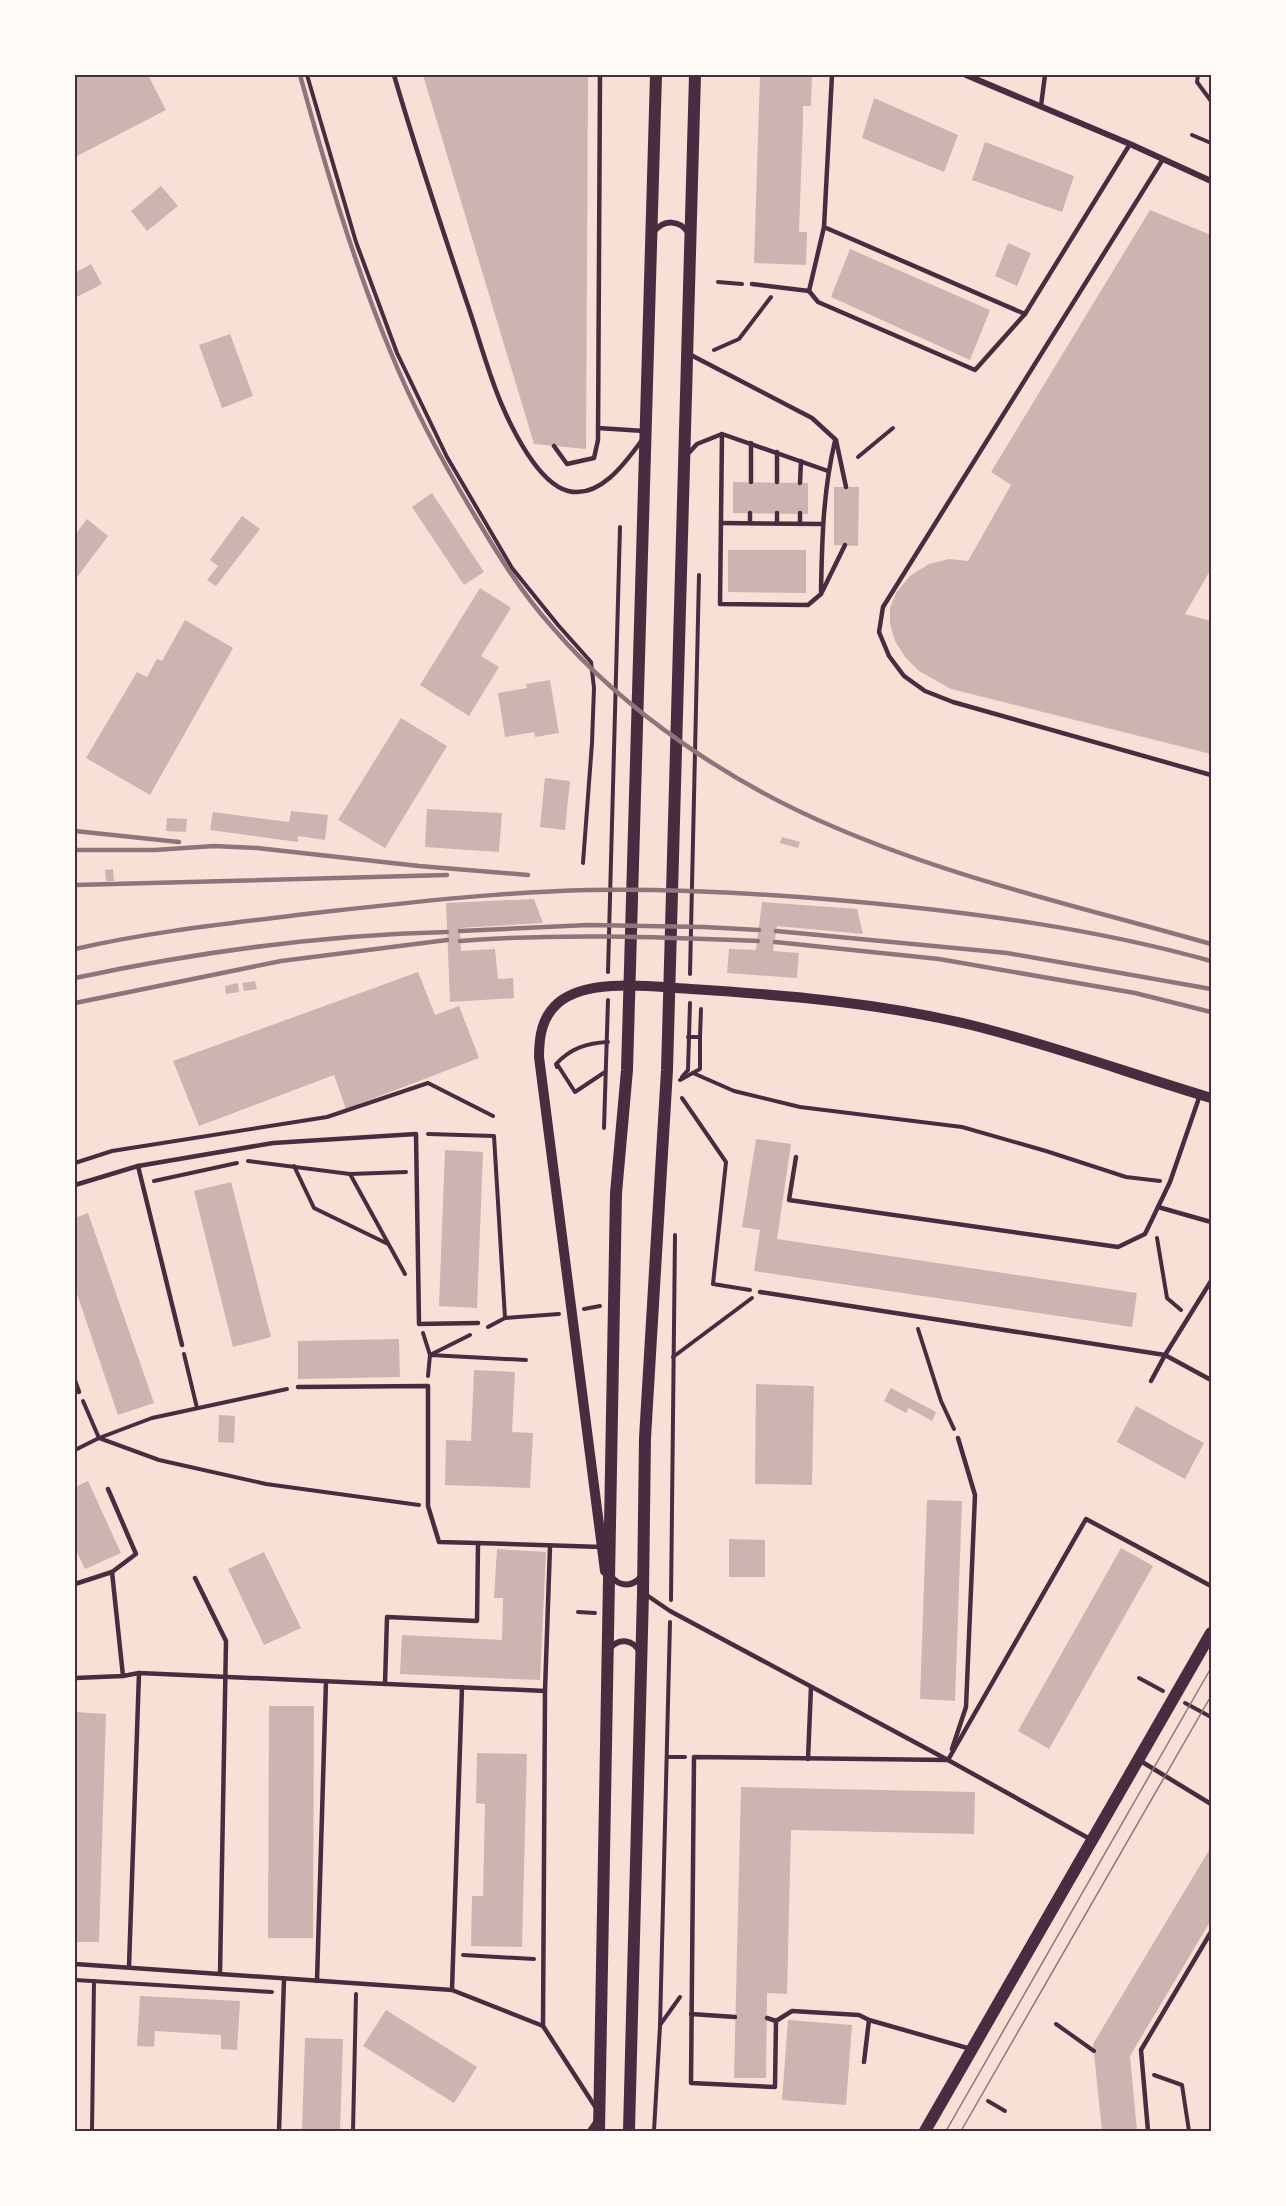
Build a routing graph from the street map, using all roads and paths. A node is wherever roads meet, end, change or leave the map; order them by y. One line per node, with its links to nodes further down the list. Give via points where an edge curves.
1 (307, 75): 56 (path, via 356,242 397,353 432,426 512,568 591,662 593,732)
2 (394, 75): 29 (lane, via 501,403 528,454 549,482 568,491 582,491 609,479)
3 (600, 75): 27 (lane)
4 (656, 75): 18 (main road)
5 (695, 75): 19 (main road)
6 (832, 75): 17 (lane)
7 (966, 75): 11 (street)
8 (1045, 75): 11 (lane)
9 (1198, 75): 10 (path, via 1197,82)
10 (1211, 101)
11 (1041, 106): 14 (street)
12 (1192, 135): 13 (path)
13 (1211, 142)
14 (1131, 144): 15 (street); 24 (lane)
15 (1163, 159): 16 (street); 55 (lane, via 883,607 879,632 898,669 925,691)
16 (1211, 181)
17 (824, 227): 23 (lane); 24 (lane)
18 (651, 242): 19 (street, via 657,228 672,222 686,228); 29 (main road)
19 (691, 243): 26 (main road)
20 (718, 282): 21 (path)
21 (752, 284): 22 (lane)
22 (778, 287): 23 (lane); 25 (path, via 740,339)
23 (809, 291): 24 (lane, via 818,302 975,370)
24 (1025, 314)
25 (714, 350)
26 (688, 354): 31 (lane, via 812,418); 36 (main road)
27 (598, 428): 29 (lane); 33 (lane, via 594,459 567,464)
28 (892, 428): 35 (path)
29 (644, 434): 114 (main road, via 627,1070 616,1193)
30 (722, 434): 32 (lane); 36 (lane, via 697,444); 46 (lane)
31 (836, 440): 38 (lane); 42 (lane)
32 (751, 443): 34 (lane); 39 (lane)
33 (554, 446)
34 (777, 452): 37 (lane); 40 (lane)
35 (858, 457)
36 (685, 458): 115 (main road, via 667,1070 645,1438)
37 (801, 461): 38 (lane); 41 (lane)
38 (828, 471): 50 (lane)
39 (751, 482)
40 (777, 482)
41 (800, 483)
42 (846, 487)
43 (750, 513): 47 (lane)
44 (777, 513): 48 (lane)
45 (800, 513): 49 (lane)
46 (721, 523): 47 (lane); 54 (lane, via 720,604 808,605)
47 (750, 523): 48 (lane)
48 (777, 524): 49 (lane)
49 (800, 524): 50 (lane)
50 (822, 524): 54 (lane)
51 (620, 527): 57 (path)
52 (845, 545): 54 (lane)
53 (699, 575): 58 (path)
54 (821, 594)
55 (1211, 775)
56 (583, 863)
57 (608, 975)
58 (690, 976)
59 (608, 999): 64 (path, via 606,1071 576,1092 556,1064 572,1050 591,1043)
60 (690, 999): 65 (path)
61 (700, 1009): 63 (path)
62 (682, 1037): 63 (path)
63 (700, 1037): 66 (path, via 700,1069)
64 (609, 1042)
65 (688, 1070)
66 (693, 1073): 67 (path); 78 (path, via 734,1091 800,1107 962,1127 1126,1177)
67 (677, 1082)
68 (677, 1090): 86 (path, via 726,1162 713,1284)
69 (1206, 1096): 78 (lane, via 1193,1109); 89 (street, via 971,1025 881,1007 772,994 634,986 591,989 559,1002 543,1023 539,1041)
70 (493, 1116): 73 (path, via 428,1083 327,1117 112,1150)
71 (416, 1134): 74 (lane, via 273,1143); 76 (lane); 89 (path, via 494,1136 505,1318)
72 (796, 1157): 81 (lane, via 789,1200 1118,1247 1145,1234)
73 (75, 1163)
74 (138, 1166): 79 (lane); 80 (lane)
75 (294, 1166): 77 (path); 79 (path, via 250,1161); 84 (path, via 314,1208)
76 (417, 1172): 77 (path); 87 (lane)
77 (350, 1174): 84 (path)
78 (1170, 1182): 81 (lane)
79 (143, 1183): 94 (lane)
80 (75, 1185)
81 (1158, 1207): 82 (lane)
82 (1211, 1222)
83 (1156, 1232): 90 (path, via 1167,1298)
84 (389, 1244): 87 (path)
85 (1211, 1281): 96 (lane)
86 (760, 1292): 91 (lane); 97 (path)
87 (419, 1298): 93 (lane)
88 (598, 1306): 89 (path)
89 (572, 1311): 113 (street)
90 (1182, 1311)
91 (914, 1316): 96 (lane); 107 (path, via 941,1401)
92 (478, 1323): 93 (lane)
93 (419, 1324): 95 (path)
94 (182, 1345): 105 (path)
95 (430, 1355): 98 (path); 102 (path)
96 (1165, 1355): 99 (lane); 101 (lane)
97 (673, 1357)
98 (526, 1359)
99 (1211, 1380)
100 (75, 1381): 104 (lane)
101 (1152, 1381)
102 (428, 1386): 103 (lane); 110 (lane)
103 (298, 1387): 105 (path)
104 (79, 1392): 106 (path)
105 (197, 1408): 106 (path, via 152,1418)
106 (99, 1438): 108 (path); 110 (path, via 159,1460 266,1484)
107 (958, 1438): 137 (lane, via 975,1495 966,1707)
108 (75, 1449)
109 (108, 1489): 116 (lane, via 136,1554)
110 (428, 1506): 111 (lane, via 439,1542)
111 (478, 1543): 112 (lane); 130 (lane, via 477,1621 387,1617)
112 (550, 1546): 113 (lane); 133 (lane)
113 (602, 1547): 120 (street)
114 (608, 1567): 115 (street, via 613,1580 626,1585 638,1580); 120 (main road)
115 (644, 1567): 121 (main road)
116 (112, 1572): 118 (lane); 126 (lane)
117 (195, 1578): 127 (lane, via 226,1641)
118 (75, 1584)
119 (1211, 1586): 137 (lane, via 1086,1519)
120 (608, 1587): 123 (main road)
121 (643, 1593): 124 (main road); 132 (lane)
122 (1211, 1633): 138 (main road)
123 (607, 1658): 124 (street, via 612,1645 624,1640 637,1646); 169 (main road)
124 (642, 1658): 175 (main road)
125 (139, 1673): 126 (lane); 127 (lane); 145 (lane)
126 (123, 1676): 128 (lane)
127 (225, 1677): 129 (lane); 146 (lane)
128 (75, 1678)
129 (326, 1681): 130 (lane); 150 (lane)
130 (385, 1684): 131 (lane)
131 (462, 1687): 133 (lane); 142 (lane)
132 (811, 1687): 136 (lane); 137 (lane)
133 (545, 1691): 143 (lane)
134 (1184, 1702): 135 (path)
135 (1211, 1717)
136 (808, 1759): 137 (lane); 151 (lane, via 694,1757)
137 (948, 1760): 140 (lane)
138 (1139, 1760): 139 (lane); 140 (main road)
139 (1211, 1804)
140 (1092, 1840): 163 (main road)
141 (1211, 1932): 166 (lane, via 1141,2050)
142 (453, 1954): 143 (path); 153 (lane)
143 (543, 1959): 161 (lane)
144 (75, 1964): 145 (lane)
145 (129, 1967): 146 (lane)
146 (220, 1974): 147 (lane)
147 (284, 1979): 150 (lane); 154 (lane)
148 (75, 1980): 149 (path)
149 (94, 1981): 154 (path); 170 (path)
150 (317, 1981): 152 (lane)
151 (691, 1981): 155 (lane); 162 (path)
152 (356, 1984): 153 (lane); 172 (path)
153 (452, 1990): 161 (lane)
154 (284, 1993): 171 (lane)
155 (691, 2014): 156 (lane); 159 (lane, via 691,2083 775,2087)
156 (735, 2017)
157 (767, 2018): 159 (lane)
158 (869, 2020): 159 (lane, via 859,2015 792,2011); 163 (lane); 165 (lane)
159 (776, 2021)
160 (1056, 2024): 164 (path)
161 (543, 2026): 169 (lane)
162 (660, 2026)
163 (971, 2049): 176 (main road)
164 (1094, 2051)
165 (864, 2062)
166 (1142, 2070): 177 (lane); 178 (path, via 1182,2085)
167 (988, 2101): 168 (path)
168 (1005, 2111)
169 (600, 2114): 173 (lane); 174 (main road)
170 (92, 2131)
171 (279, 2131)
172 (353, 2131)
173 (589, 2131)
174 (599, 2131)
175 (629, 2131)
176 (924, 2131)
177 (1148, 2131)
178 (1189, 2131)

